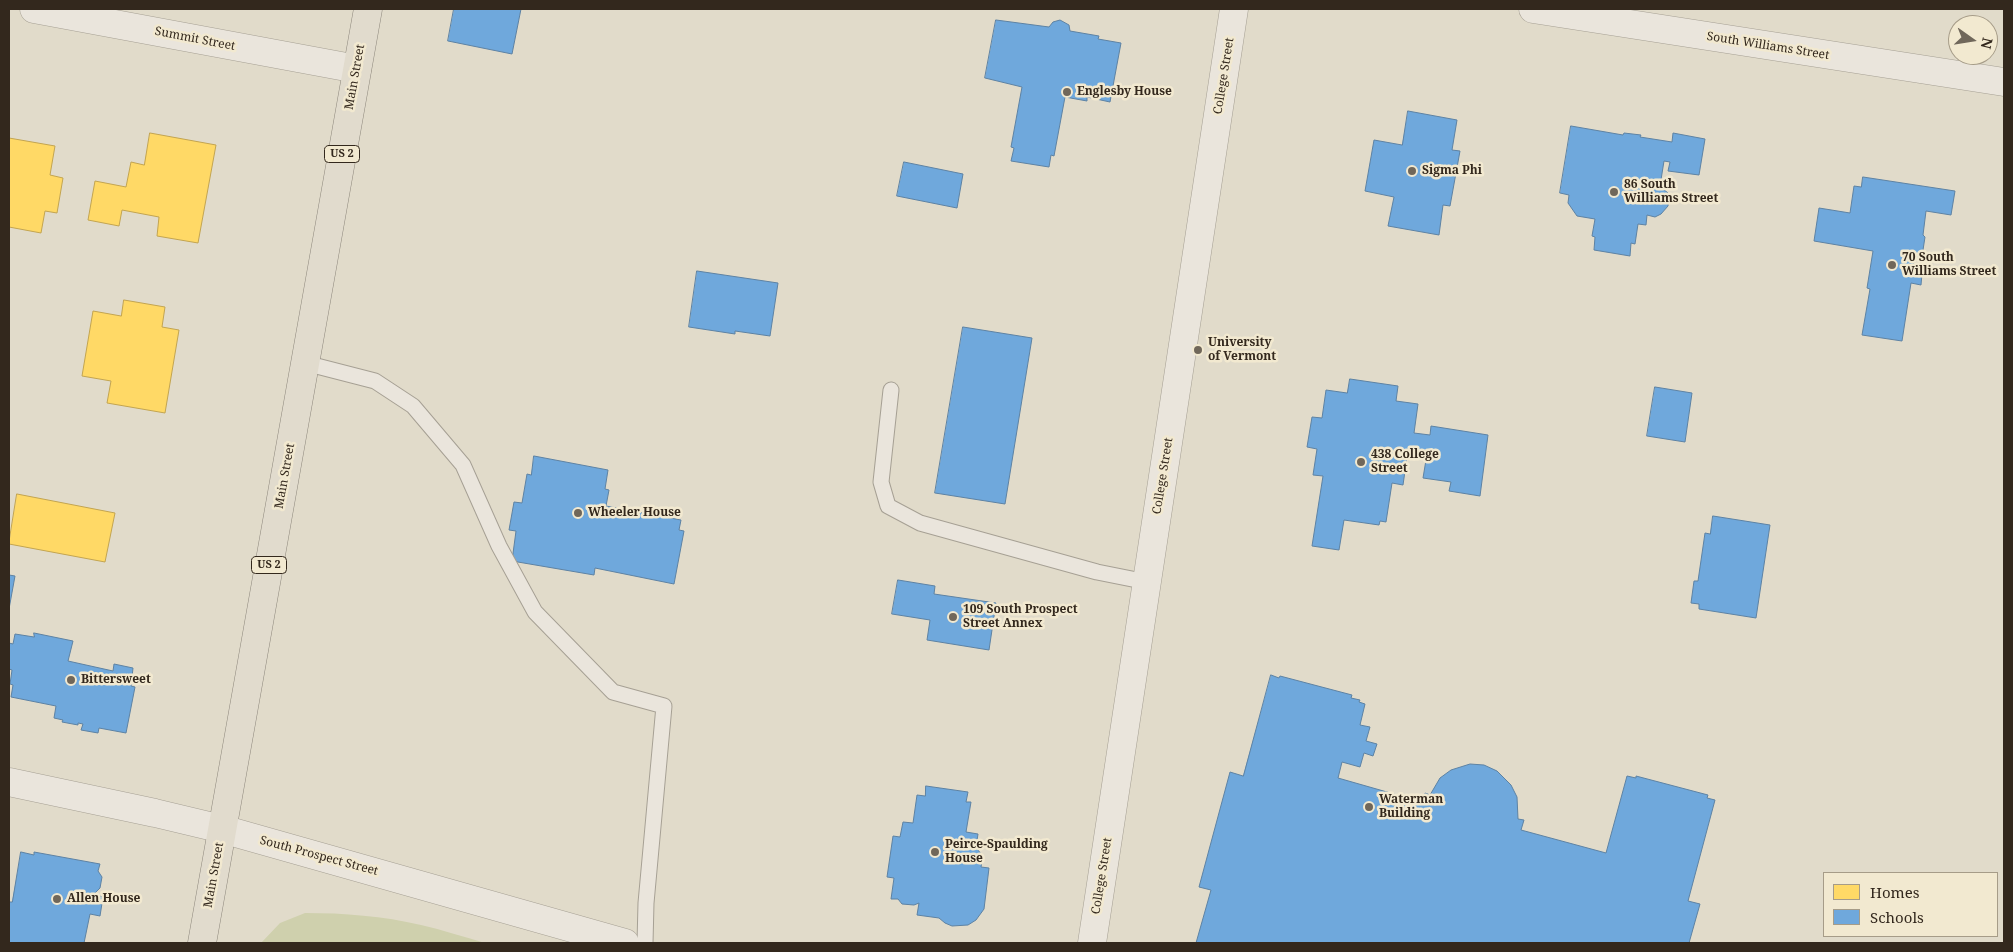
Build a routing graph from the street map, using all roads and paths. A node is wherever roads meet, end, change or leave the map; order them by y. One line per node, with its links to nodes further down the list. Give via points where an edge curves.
1 (34, 9): 5 (street, Summit Street)
2 (368, 9): 6 (main road, Main Street / US 2)
3 (1234, 9): 10 (street, College Street)
4 (1532, 9): 7 (street, South Williams Street)
5 (102, 15): 6 (street, Summit Street)
6 (357, 69): 8 (main road, Main Street / US 2)
7 (2004, 82)
8 (305, 363): 12 (main road, Main Street / US 2); 15 (lane, via 375,381 413,406 462,465 499,546 535,612 613,692 664,706)
9 (891, 390): 10 (lane, via 881,482 888,506 920,523 1097,572)
10 (1147, 582): 16 (street, College Street)
11 (9, 782): 12 (street, South Prospect Street)
12 (222, 829): 13 (main road, Main Street / US 2); 14 (street, South Prospect Street)
13 (202, 943)
14 (625, 943)
15 (645, 943)
16 (1092, 943)

